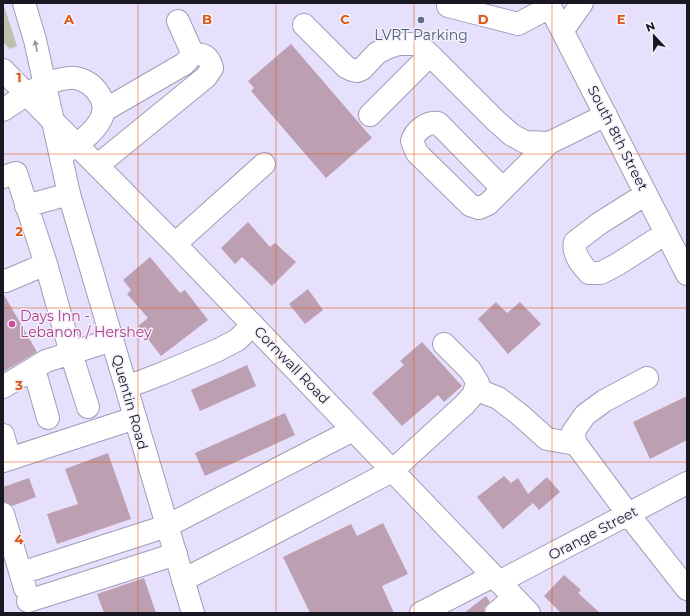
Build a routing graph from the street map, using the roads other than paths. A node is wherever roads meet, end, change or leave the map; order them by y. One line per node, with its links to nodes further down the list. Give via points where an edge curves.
1 (24, 3): 11 (main road, one-way to 1, via 35,40)
2 (582, 3): 7 (main road)
3 (549, 5): 4 (main road, via 518,24); 7 (main road, South 8th Street)
4 (448, 6)
5 (178, 21): 8 (main road)
6 (304, 25): 9 (main road, via 352,70 362,69 377,54 398,44 417,44)
7 (563, 30): 15 (main road, South 8th Street)
8 (191, 55): 13 (main road, via 184,64); 19 (main road, via 199,53 206,56 212,68 206,77)
9 (430, 55): 14 (main road); 16 (main road, via 512,135 525,142)
10 (3, 70): 11 (main road)
11 (36, 90): 12 (main road); 13 (main road, via 68,78 79,78 94,87 104,104); 17 (main road, Quentin Road)
12 (3, 110)
13 (103, 111): 17 (main road, via 94,128)
14 (370, 115)
15 (606, 115): 16 (main road); 23 (main road, South 8th Street)
16 (549, 143): 21 (main road)
17 (69, 150): 19 (main road, Cornwall Road); 22 (main road, Quentin Road)
18 (264, 164): 26 (main road)
19 (98, 165): 26 (main road, Cornwall Road)
20 (3, 177): 24 (main road, via 16,173)
21 (502, 189)
22 (69, 194): 24 (main road); 31 (main road, Quentin Road)
23 (646, 194): 25 (main road, South 8th Street); 25 (main road, via 575,242 574,247 579,261 589,273 601,273)
24 (26, 206): 27 (main road)
25 (666, 233): 28 (main road, South 8th Street)
26 (175, 244): 30 (main road, Cornwall Road)
27 (46, 264): 29 (main road); 33 (main road)
28 (687, 274)
29 (3, 280)
30 (252, 325): 36 (main road, via 236,340 218,350); 42 (main road, Cornwall Road)
31 (112, 340): 33 (main road); 36 (main road, Quentin Road)
32 (444, 344): 38 (main road, via 470,370 478,383)
33 (71, 353): 34 (main road, via 46,361); 39 (main road)
34 (34, 369): 37 (main road); 40 (main road)
35 (647, 378): 44 (main road, via 604,401 585,415 573,432)
36 (126, 386): 41 (main road, Quentin Road)
37 (3, 387)
38 (475, 389): 44 (main road, via 498,398 547,439); 46 (main road, via 464,406)
39 (88, 407)
40 (48, 418)
41 (135, 418): 45 (main road); 50 (main road, Quentin Road)
42 (353, 430): 46 (main road, Cornwall Road); 50 (main road)
43 (3, 435): 45 (main road)
44 (576, 444): 49 (main road)
45 (7, 460)
46 (392, 471): 53 (main road, Cornwall Road); 54 (main road)
47 (687, 483): 49 (main road, Orange Street)
48 (3, 514): 52 (main road)
49 (628, 514): 53 (main road, Orange Street); 55 (main road)
50 (167, 526): 51 (main road, Quentin Road); 52 (main road)
51 (176, 554): 54 (main road, Quentin Road); 57 (main road)
52 (21, 573): 57 (main road)
53 (496, 579): 56 (main road, Cornwall Road); 59 (main road, Orange Street)
54 (183, 580): 58 (main road, Quentin Road)
55 (687, 589)
56 (522, 606): 60 (main road)
57 (30, 607)
58 (193, 613)
59 (421, 613)
60 (496, 613)

